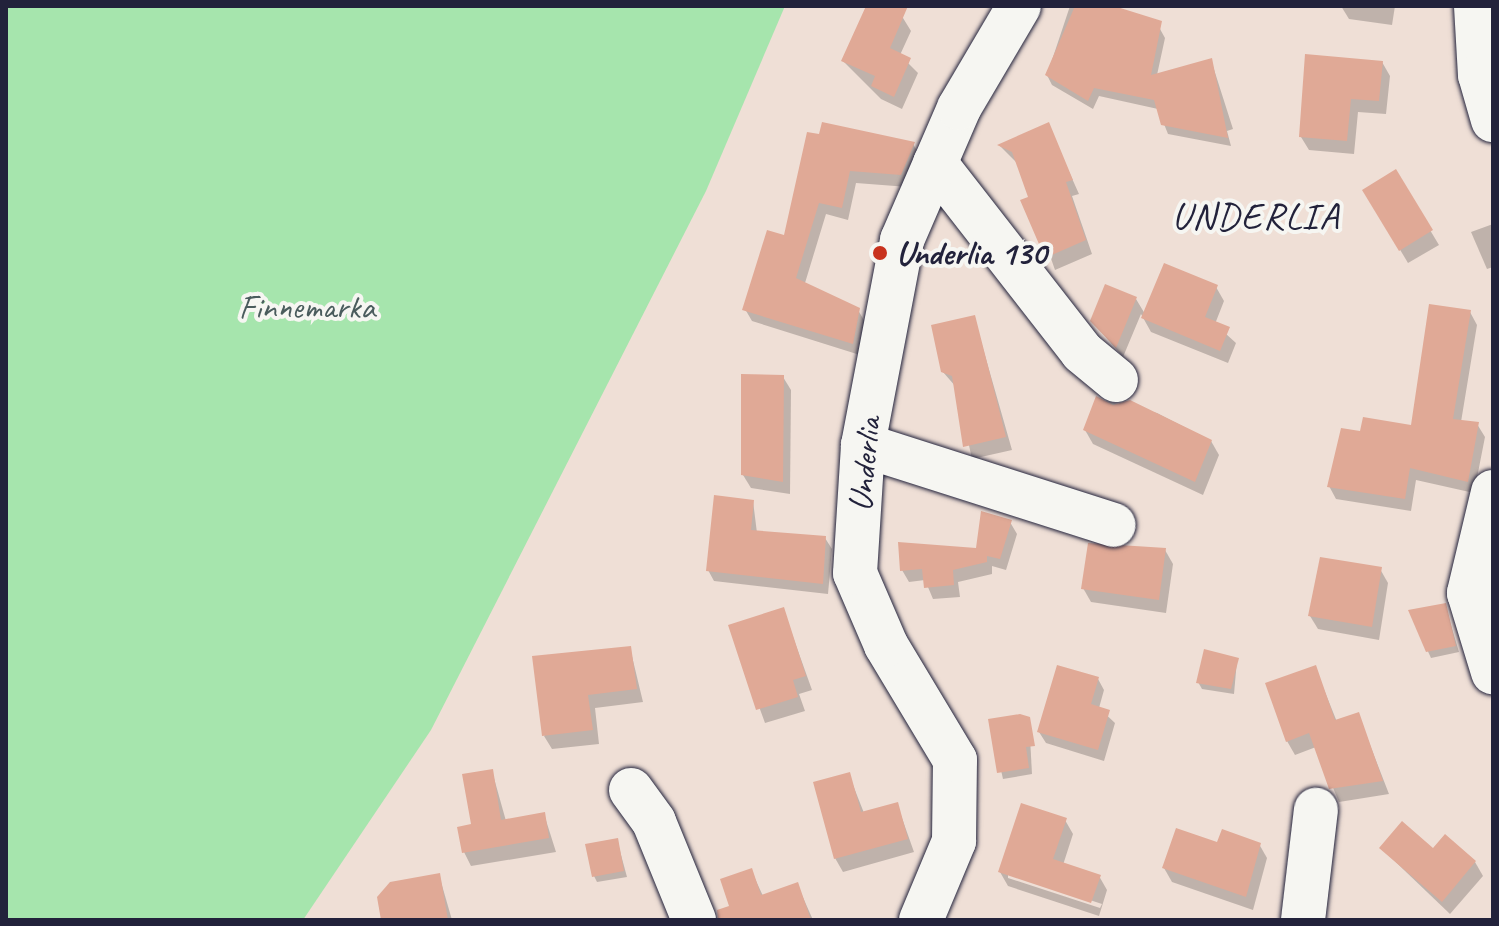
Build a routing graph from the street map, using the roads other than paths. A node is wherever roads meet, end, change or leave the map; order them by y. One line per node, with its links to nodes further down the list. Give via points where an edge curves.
1 (1019, 6): 4 (street, Underlia)
2 (1476, 6): 3 (street, via 1480,75)
3 (1493, 120)
4 (935, 163): 5 (street, via 1082,352); 6 (street, Underlia, via 902,240)
5 (1116, 380)
6 (863, 445): 8 (street); 14 (street, Underlia, via 855,573 886,645 955,760 954,841)
7 (1493, 492): 9 (street, via 1469,593)
8 (1114, 525)
9 (1485, 628): 10 (street)
10 (1493, 672)
11 (631, 790): 13 (street, via 654,822)
12 (1316, 810): 15 (street)
13 (694, 920)
14 (921, 920)
15 (1303, 920)

